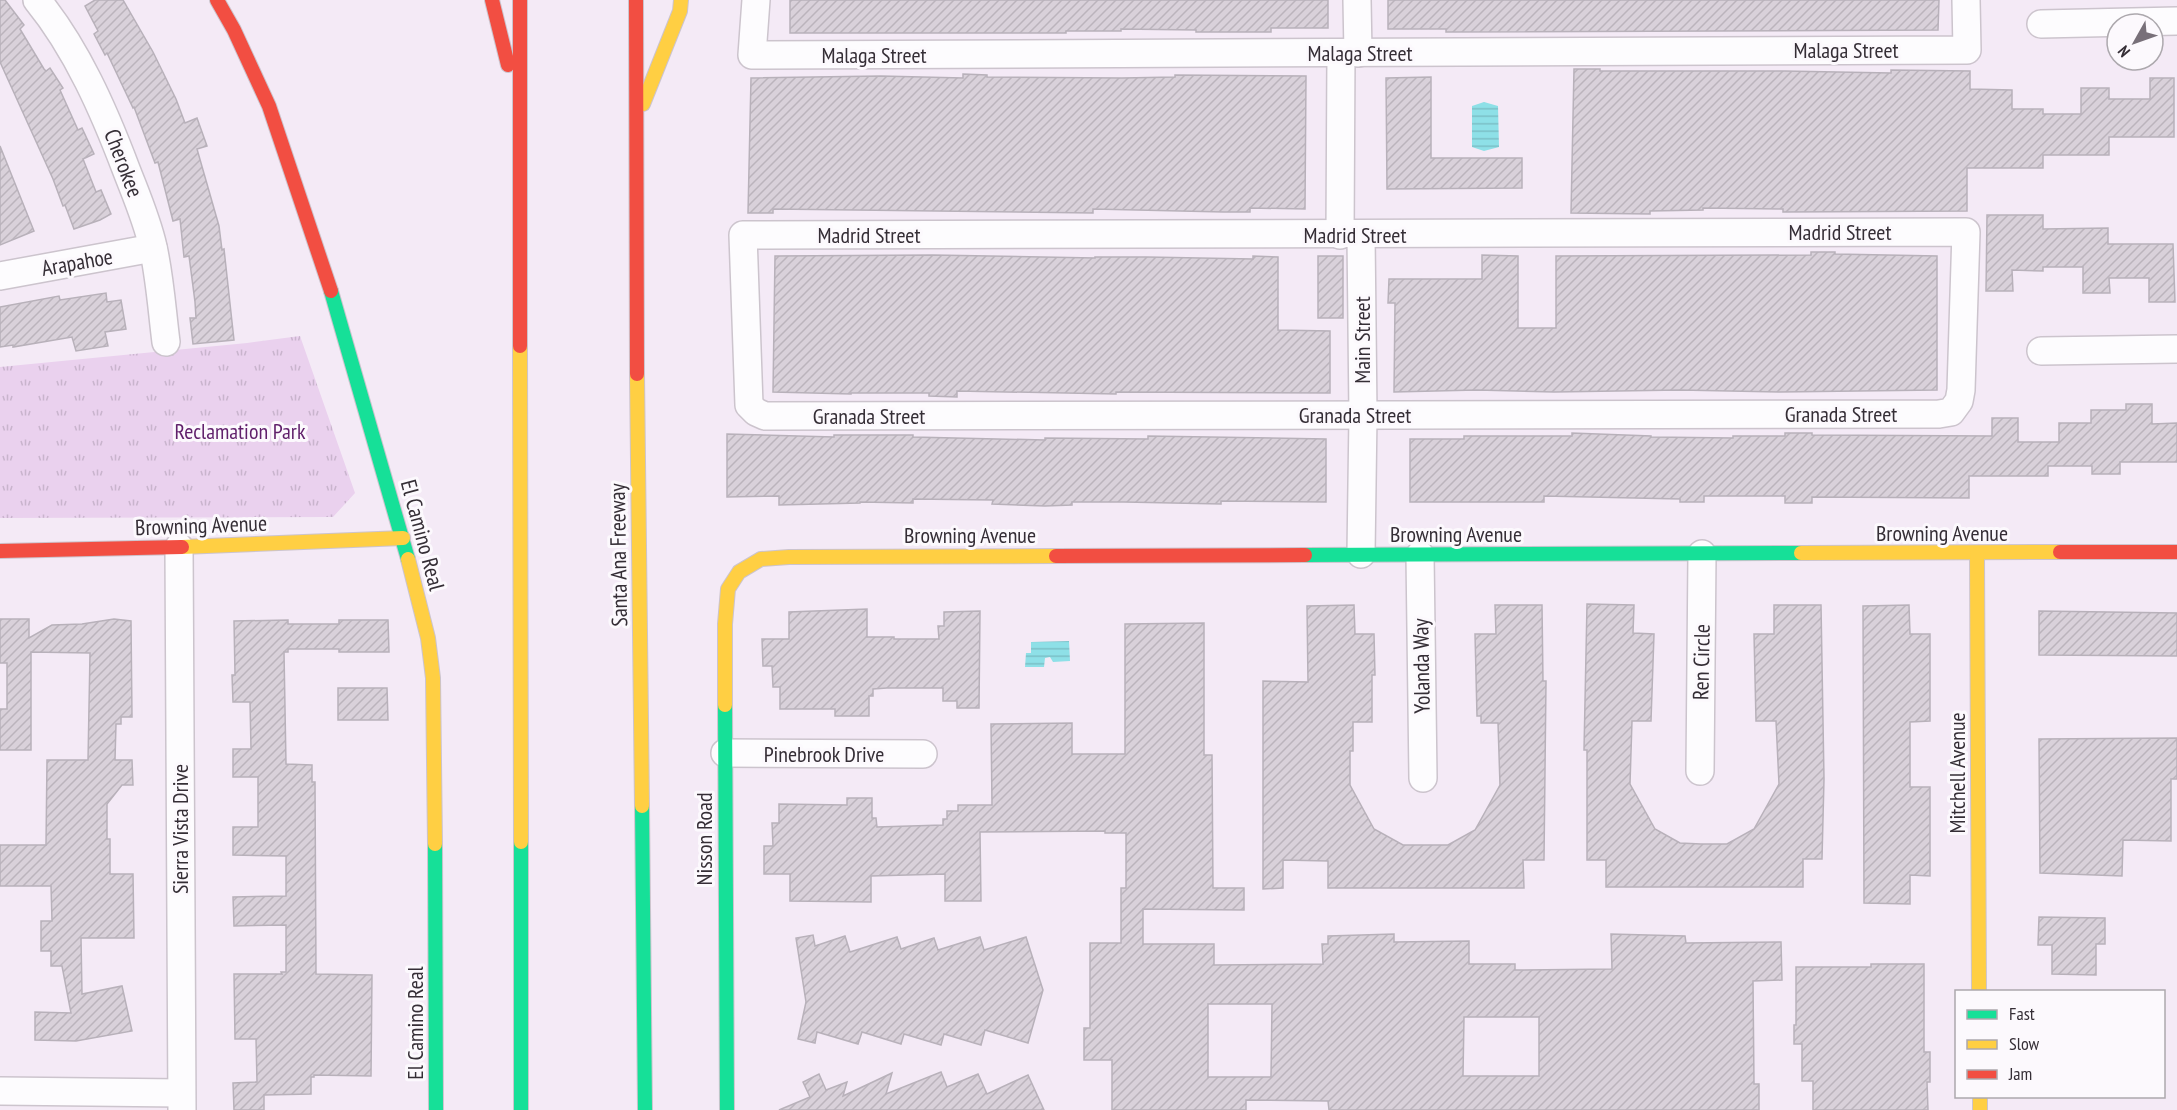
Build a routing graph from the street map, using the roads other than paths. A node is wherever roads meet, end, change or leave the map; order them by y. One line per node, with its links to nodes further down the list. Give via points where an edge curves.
1 (37, 0): 16 (street, Cherokee, via 78,63 108,123 143,212)
2 (217, 0): 24 (main road, El Camino Real, via 268,106 336,307)
3 (492, 0): 13 (main road)
4 (520, 0): 13 (main road)
5 (636, 0): 14 (main road, Santa Ana Freeway)
6 (681, 0): 14 (main road)
7 (756, 0): 12 (street, Malaga Street, via 752,55)
8 (1357, 0): 12 (street, Main Street)
9 (1966, 0): 12 (street, Malaga Street, via 1967,50)
10 (2177, 21): 11 (street)
11 (2041, 24)
12 (1350, 53): 15 (street, Main Street)
13 (521, 119): 41 (main road)
14 (637, 119): 42 (main road, Santa Ana Freeway)
15 (1351, 235): 21 (street, Madrid Street, via 1966,232); 22 (street, Madrid Street, via 743,235); 23 (street, Main Street)
16 (153, 249): 17 (street, Arapahoe); 18 (street, Cherokee)
17 (0, 276)
18 (166, 342)
19 (2177, 349): 20 (street)
20 (2041, 351)
21 (1959, 402): 23 (street, Granada Street, via 1951,412 1939,414)
22 (749, 405): 23 (street, Granada Street, via 765,416)
23 (1363, 415): 28 (street, Main Street)
24 (403, 537): 25 (main road, Browning Avenue); 40 (main road, El Camino Real, via 426,628 433,678)
25 (179, 547): 26 (main road, Browning Avenue); 39 (street, Sierra Vista Drive)
26 (0, 551)
27 (2177, 552): 30 (main road, Browning Avenue)
28 (1361, 554): 31 (main road, Browning Avenue); 32 (main road, Browning Avenue, via 789,557 761,559)
29 (1702, 554): 30 (main road, Browning Avenue); 31 (main road, Browning Avenue); 35 (street, Ren Circle)
30 (1977, 554): 37 (main road, Mitchell Avenue)
31 (1420, 555): 36 (street, Yolanda Way)
32 (739, 572): 33 (main road, Nisson Road, via 728,590 725,624)
33 (725, 753): 34 (street, Pinebrook Drive); 43 (main road, Nisson Road)
34 (923, 754)
35 (1700, 771)
36 (1423, 778)
37 (1979, 990)
38 (0, 1091): 39 (street)
39 (182, 1101)
40 (436, 1110)
41 (520, 1110)
42 (645, 1110)
43 (727, 1110)

